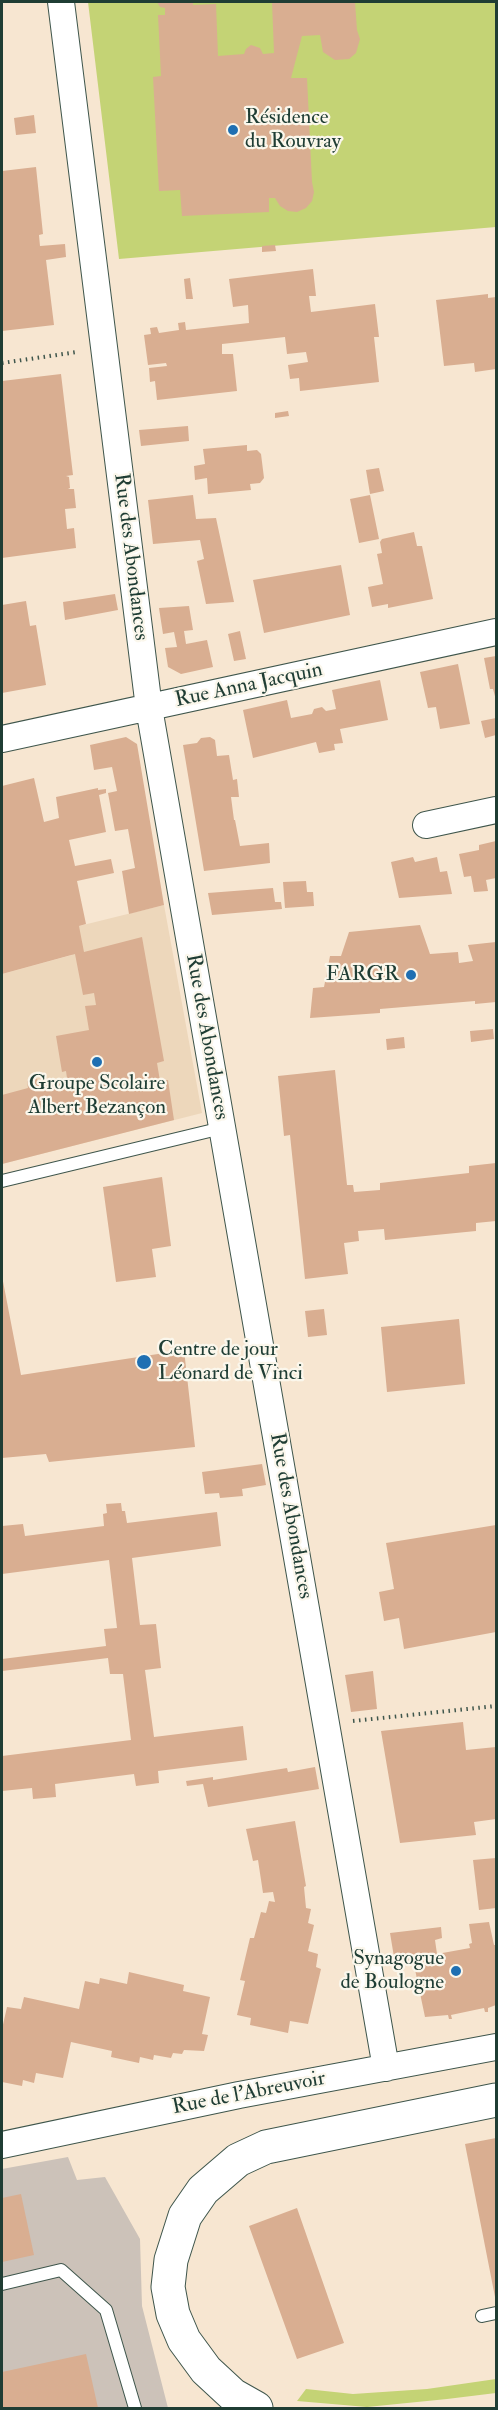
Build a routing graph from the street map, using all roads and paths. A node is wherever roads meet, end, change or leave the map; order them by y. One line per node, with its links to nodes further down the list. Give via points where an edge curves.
1 (61, 2): 2 (street, Rue des Abondances)
2 (104, 347): 3 (path); 5 (street, Rue des Abondances)
3 (2, 363)
4 (496, 632): 5 (street, Rue Anna Jacquin)
5 (149, 708): 6 (street, Rue Anna Jacquin); 9 (street, Rue des Abondances)
6 (2, 740)
7 (496, 810): 8 (street)
8 (426, 825)
9 (222, 1128): 10 (lane); 12 (street, Rue des Abondances)
10 (2, 1180)
11 (496, 1706): 12 (path)
12 (326, 1724): 14 (street, Rue des Abondances)
13 (496, 2046): 14 (street, Rue de l'Abreuvoir)
14 (386, 2068): 16 (street, Rue de l'Abreuvoir)
15 (496, 2100): 21 (highway, via 266,2147 238,2160 202,2190 185,2216 174,2244 168,2287 173,2314 184,2340 206,2370 233,2395)
16 (2, 2145)
17 (2, 2284): 20 (lane, via 61,2270 106,2310)
18 (496, 2313): 19 (lane)
19 (482, 2316)
20 (135, 2409)
21 (256, 2409)

